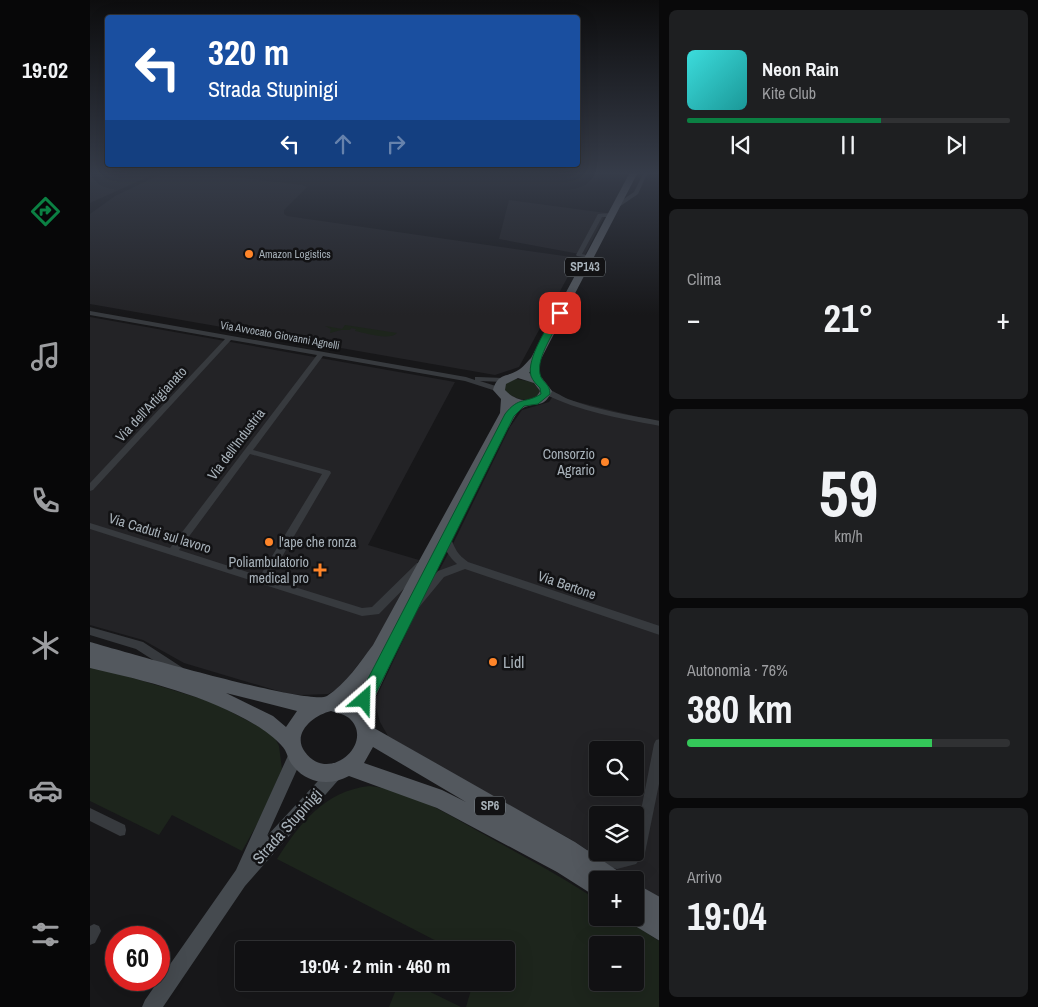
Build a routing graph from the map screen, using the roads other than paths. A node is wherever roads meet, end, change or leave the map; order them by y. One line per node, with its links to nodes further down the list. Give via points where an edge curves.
1 (607, 221): 5 (main road, SP143)
2 (90, 313): 3 (street, Via Avvocato Giovanni Agnelli)
3 (229, 338): 4 (street, Via Avvocato Giovanni Agnelli); 13 (street, Via dell'Artigianato)
4 (321, 354): 8 (street, Via Avvocato Giovanni Agnelli, via 466,379); 12 (street, Via dell'Industria)
5 (536, 359): 6 (main road, SP143); 7 (main road)
6 (517, 375): 7 (main road); 8 (main road)
7 (538, 380): 9 (main road, via 545,387)
8 (503, 389): 10 (main road); 17 (main road, via 506,413)
9 (543, 396): 10 (main road); 11 (street)
10 (522, 403): 15 (main road, via 510,414)
11 (659, 424)
12 (248, 451): 16 (street, Via dell'Industria); 19 (street, via 327,473)
13 (91, 485)
14 (90, 526): 16 (street, Via Caduti sul lavoro)
15 (446, 538): 18 (street, Via Bertone, via 454,557); 20 (main road)
16 (173, 551): 19 (street, Via Caduti sul lavoro)
17 (431, 555): 19 (street, Via Caduti sul lavoro, via 369,613); 26 (main road, via 379,650 356,680)
18 (465, 565): 20 (street, via 441,574); 22 (street, Via Bertone)
19 (263, 580)
20 (407, 614): 27 (main road)
21 (90, 631): 25 (street, via 139,645)
22 (659, 631)
23 (90, 649): 25 (main road)
24 (90, 661): 30 (main road, SP6, via 212,696 267,722)
25 (181, 672): 26 (main road, via 276,699)
26 (323, 705): 27 (main road, via 350,708); 30 (main road, via 305,713 297,722 293,733)
27 (358, 714): 28 (main road)
28 (366, 733): 31 (main road, via 363,752); 34 (main road, SP6)
29 (659, 744): 34 (street, via 640,848 631,859 617,862)
30 (294, 749): 31 (main road, SP6, via 302,763 312,770 324,773); 36 (street, Strada Stupinigi)
31 (342, 770): 36 (street, Strada Stupinigi); 37 (main road, SP6, via 442,800 564,865)
32 (90, 814): 33 (street)
33 (120, 830)
34 (568, 850): 35 (main road, SP6)
35 (600, 871)
36 (239, 880): 42 (street, Strada Stupinigi)
37 (589, 882)
38 (644, 900): 39 (main road)
39 (659, 910)
40 (644, 919): 41 (main road)
41 (659, 930)
42 (152, 1007)

